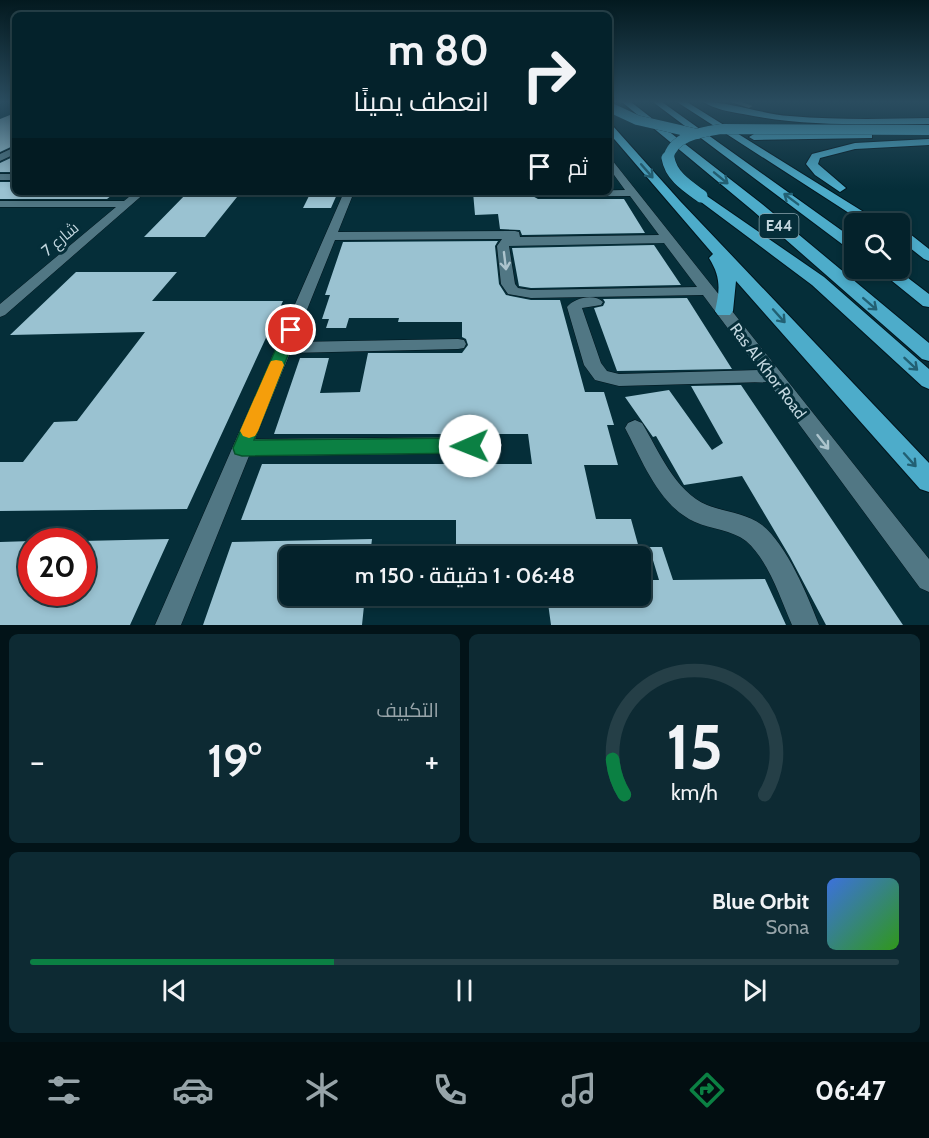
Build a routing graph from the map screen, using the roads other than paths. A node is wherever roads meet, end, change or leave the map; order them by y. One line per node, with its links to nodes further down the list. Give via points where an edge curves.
1 (612, 131): 16 (highway, one-way to 16)
2 (663, 131): 31 (highway, E44, one-way to 31, via 758,207)
3 (683, 131): 7 (highway, bridge, via 754,137)
4 (697, 131): 21 (highway, E44, one-way to 4)
5 (708, 131): 33 (highway, one-way to 33, bridge, via 675,144 669,152 669,164 677,176 818,281)
6 (728, 131): 17 (highway)
7 (929, 135)
8 (929, 142): 18 (highway, via 856,147 823,153 813,159 819,173)
9 (612, 166): 11 (street, Ras Al Khor Road)
10 (612, 193): 11 (street)
11 (633, 193): 20 (street, Ras Al Khor Road)
12 (138, 195): 15 (street, شارع 7)
13 (348, 195): 19 (street)
14 (0, 204): 15 (street)
15 (128, 204): 28 (street, شارع 7)
16 (675, 204): 26 (highway, via 726,270 729,283); 37 (highway, one-way to 37)
17 (858, 213)
18 (872, 213)
19 (330, 236): 20 (street); 30 (street)
20 (667, 237): 26 (street, Ras Al Khor Road); 26 (street, one-way to 26, via 513,239 503,246 508,284 513,291 531,294)
21 (844, 239)
22 (910, 241): 24 (highway)
23 (910, 245): 24 (highway)
24 (929, 257)
25 (899, 279): 27 (highway)
26 (716, 301): 32 (street, Ras Al Khor Road); 32 (street, via 586,302 574,308 595,371 610,380)
27 (929, 302)
28 (0, 312)
29 (458, 344): 30 (street)
30 (283, 348): 36 (street)
31 (929, 354)
32 (771, 376): 38 (street, Ras Al Khor Road, one-way to 38)
33 (929, 381)
34 (635, 428): 40 (street, via 682,501 694,510 748,529 760,539)
35 (492, 445): 36 (street)
36 (242, 448): 39 (street)
37 (929, 481)
38 (929, 579)
39 (168, 625)
40 (806, 625)

